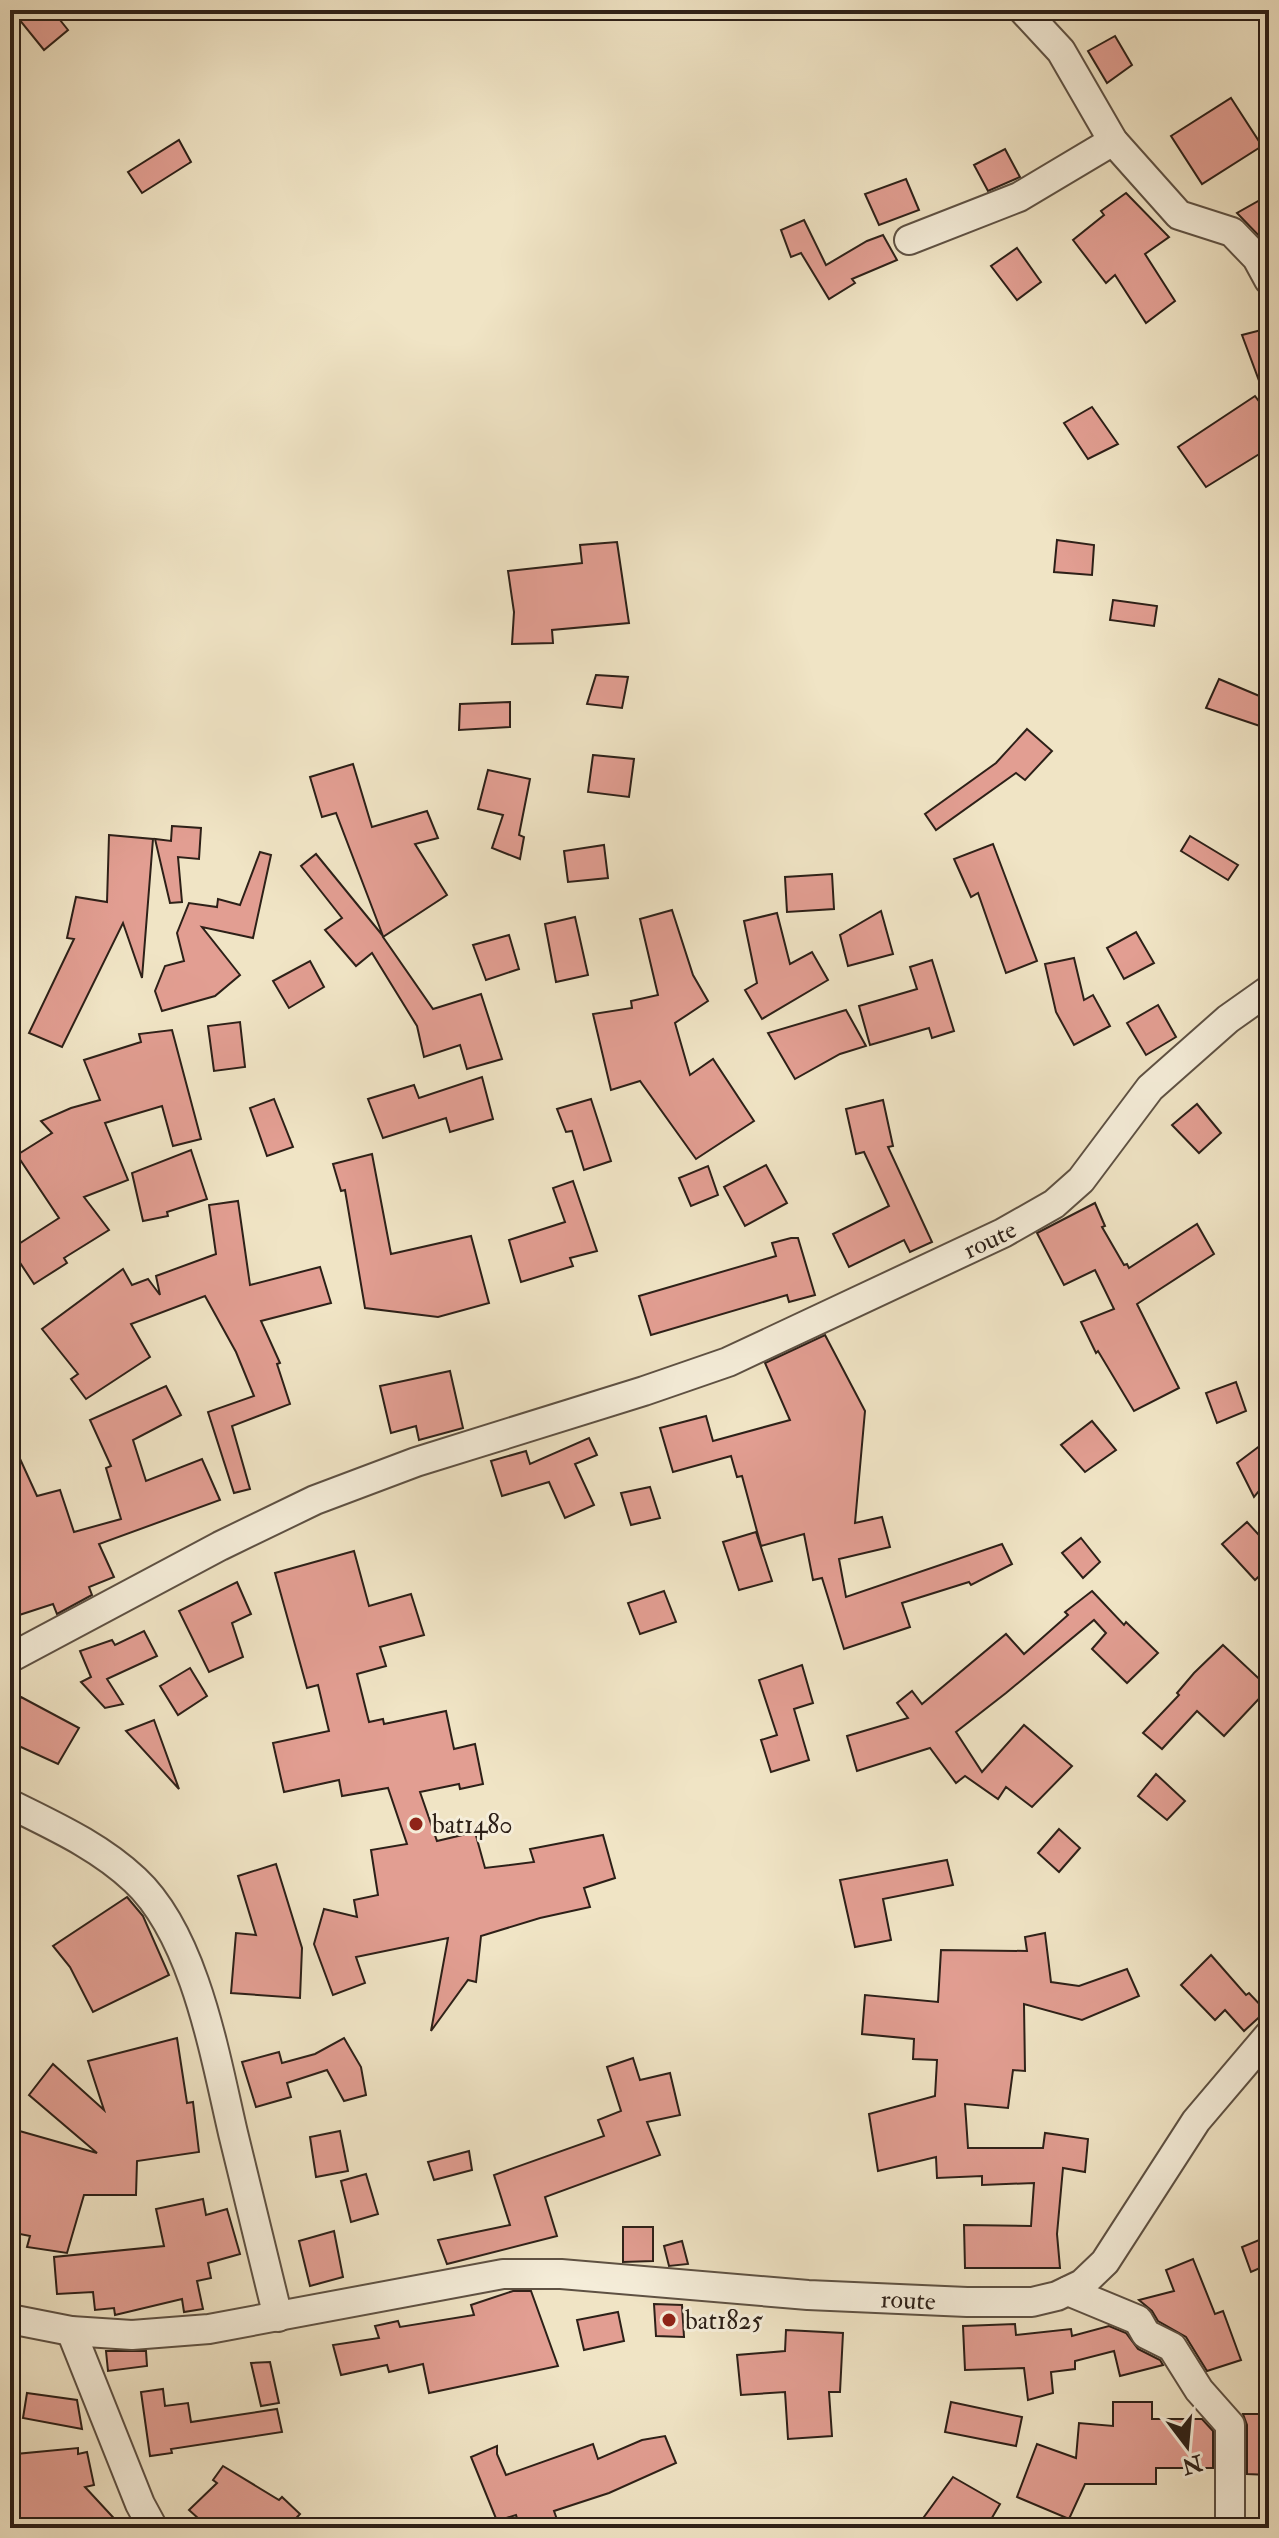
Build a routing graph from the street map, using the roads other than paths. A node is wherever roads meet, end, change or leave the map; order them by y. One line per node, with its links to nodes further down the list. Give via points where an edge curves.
1 (1023, 10): 2 (street, via 1061,51)
2 (1113, 141): 3 (street, via 1019,197); 4 (street, via 1179,215 1232,232)
3 (909, 240)
4 (1269, 280)
5 (1269, 990): 6 (street, route, via 1150,1088 1081,1180 1054,1204 1003,1233 741,1356 315,1500)
6 (10, 1658)
7 (10, 1804): 10 (street, via 103,1854 137,1882 176,1939 200,1996)
8 (1269, 2035): 9 (street, route, via 1196,2121 1105,2262)
9 (1068, 2291): 10 (street, route, via 1032,2302 967,2302 503,2274); 14 (street, via 1138,2320 1146,2334 1172,2347 1230,2425)
10 (278, 2317): 12 (street, route, via 132,2335)
11 (10, 2319): 12 (street, route)
12 (71, 2331): 13 (street)
13 (153, 2528)
14 (1230, 2528)

